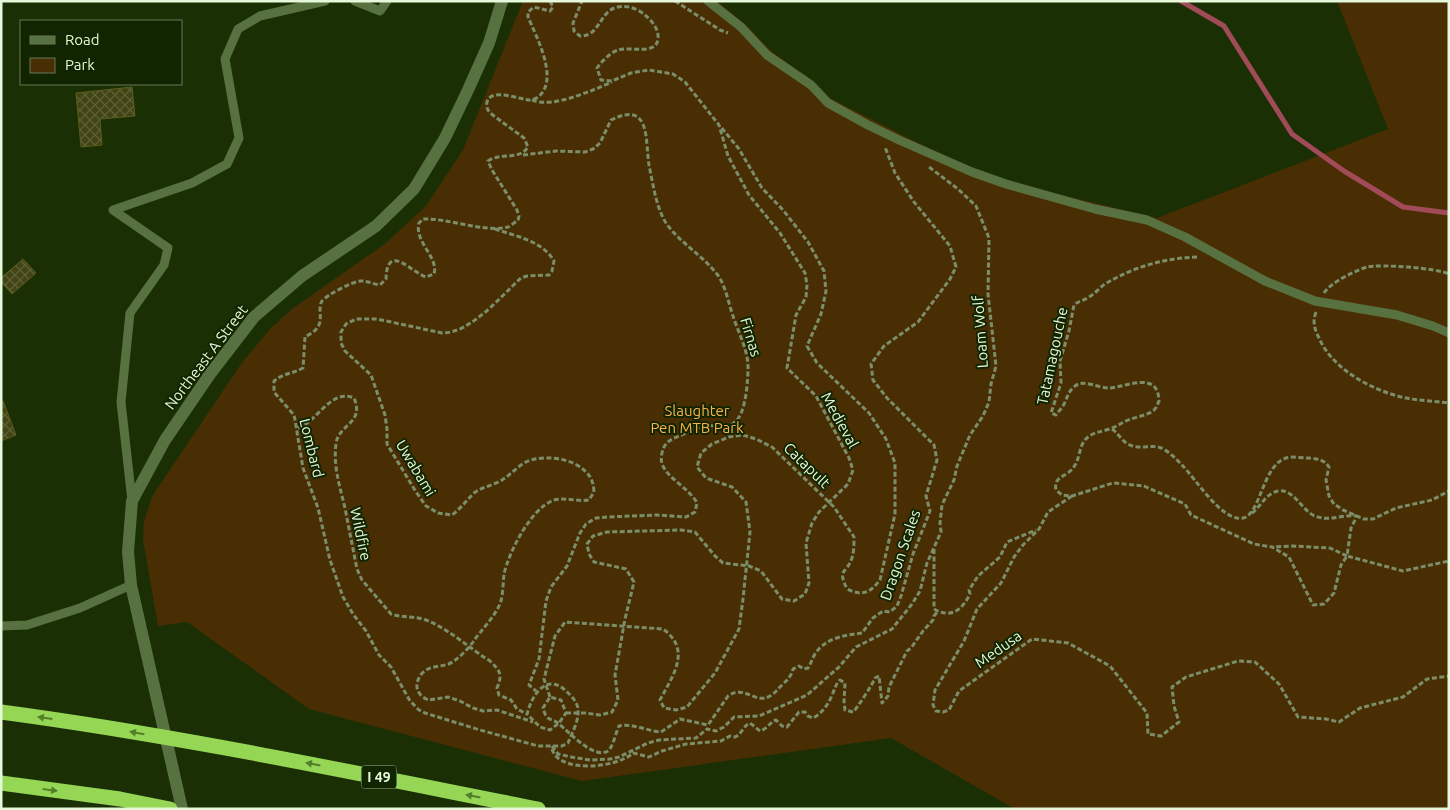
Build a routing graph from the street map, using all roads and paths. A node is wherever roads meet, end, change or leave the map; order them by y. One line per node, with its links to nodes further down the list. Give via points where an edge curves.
1 (325, 1): 26 (lane, via 260,16 238,29 225,60 239,138 227,164 192,183 113,210 168,248 164,265 130,313 121,402)
2 (355, 1): 3 (lane, via 380,11)
3 (387, 1)
4 (502, 1): 26 (street, Northeast A Street, via 468,90 445,138 414,189 376,226 302,276 254,317 165,440)
5 (550, 1): 11 (path, via 553,7 550,10 534,7 528,12 547,71 543,90)
6 (582, 1): 10 (path, via 573,23 574,31 580,36 587,36 595,30 608,12 631,6 653,22 659,34 658,43 652,49 616,51 602,62 597,68 601,80)
7 (675, 1): 9 (path)
8 (708, 1): 13 (lane, via 741,27 767,55 811,85 828,103)
9 (729, 34)
10 (612, 81): 11 (path, Medieval, via 567,98 538,103); 12 (path, Medieval, via 649,70 673,74 686,82)
11 (531, 100): 14 (path, via 498,95 486,103 490,113 524,138 528,148)
12 (719, 124): 40 (path, Catapult, via 739,149 762,188 808,242 824,272 826,291 822,314 807,346 817,362 869,413 886,439 895,463 893,522 880,580 868,591 857,593 847,589 842,573 852,559 854,537 834,507 772,447 743,435 729,437 701,453 697,466 706,478 732,487 746,502 750,532 739,628 715,673 688,706 676,710 664,708 660,700 677,668 679,650 671,635 663,629 565,622 555,636 544,680); 42 (path, Medieval, via 728,156 749,195 780,233 805,273 806,297 796,315 787,368 816,396 852,470 848,484 812,523 806,544 809,583 805,594 794,601 782,599 761,570 723,562 695,532 606,532 593,536 587,544 594,562 626,569 634,582 615,675 618,700 612,712 600,715)
13 (880, 131): 19 (lane, via 1006,184 1147,220 1265,281); 45 (path, Dragon Scales, via 896,173 914,202 950,246 956,267 918,322 884,346 871,364 872,380 934,446 937,460 926,496 930,512 897,606 873,618 862,632 824,644 816,651 808,668 799,666 793,669 792,676 769,697 758,699 744,692 732,693 708,725 680,719 661,732 626,724 619,726 612,746 600,753 575,739)
14 (520, 155): 16 (path, Lombard, via 498,156 488,161 519,216 509,227); 39 (path, Firnas, via 585,152 600,143 611,120 627,114 636,116 646,133 649,163 661,212 670,228 718,275 748,367 744,406 736,421 730,426 705,426 664,445 662,464 693,495 697,503 695,512 686,517 596,518 580,533 567,566 551,587 546,601 539,659 529,685)
15 (925, 163): 31 (path, Loam Wolf, via 970,200 981,215 990,238 988,294 996,366 989,402 970,435 942,505 941,532)
16 (491, 227): 22 (path, Lombard, via 423,219 419,223 419,235 433,263 434,274 426,277 406,264 394,261 386,269 386,279 380,285 358,281 322,302 317,329 304,337 303,368 282,374 274,381 274,392 294,415); 37 (path, Uwabami, via 528,241 550,254 554,262 549,275 521,278 472,323 452,333 367,318 346,324 341,332 345,351 371,374 384,415 387,444 426,506 438,513 452,515 475,492 536,459 573,463 593,480 594,492 589,500 556,500 545,506 527,525 508,561 501,602)
17 (1201, 257): 23 (path, Tatamagouche, via 1162,261 1130,271 1074,305 1060,360 1061,384 1051,413 1056,415 1074,386 1081,383 1107,388 1143,382 1153,386 1159,395 1153,411)
18 (1449, 274): 19 (path, via 1429,269 1367,267 1329,286)
19 (1320, 302): 20 (lane, via 1397,314); 21 (path, via 1315,316 1316,334 1327,353 1348,372 1392,394)
20 (1449, 333)
21 (1449, 403)
22 (298, 428): 37 (path, Wildfire, via 310,423 335,398 348,395 354,398 356,417 336,442 335,468 362,580 391,614 424,619); 46 (path, Lombard, via 303,468 318,508 340,590 410,701 426,713 538,746)
23 (1111, 428): 25 (path, Tatamagouche, via 1086,438 1072,470 1056,481 1056,490 1062,495); 27 (path, via 1129,444 1159,447 1170,454 1211,501 1237,518)
24 (1449, 491): 28 (path, via 1432,500 1396,508 1372,519)
25 (1072, 496): 29 (path, Medusa, via 1048,512); 30 (path, via 1113,483 1144,486 1185,504 1191,515 1254,544)
26 (132, 501): 34 (street, Northeast A Street, via 128,552)
27 (1248, 516): 28 (path, via 1272,493 1281,492 1296,497 1315,517); 28 (path, via 1270,472 1286,458 1319,459 1326,463 1329,496 1334,504)
28 (1357, 516): 32 (path, via 1351,528)
29 (1039, 529): 35 (path, via 1008,542 1000,557 978,576 960,608 950,614); 38 (path, Medusa, via 1014,557 1001,584 977,609 964,641 936,690 933,705 936,711 949,710 959,691 1032,639 1068,643 1110,666 1147,713 1148,734 1162,736 1179,722 1172,687 1186,677 1238,661 1255,662 1279,684 1298,717 1339,722 1360,708 1403,697 1427,679)
30 (1272, 547): 32 (path, via 1330,548); 32 (path, via 1289,557 1313,605 1324,604 1334,593 1340,565)
31 (934, 548): 35 (path, via 934,609); 46 (path, Loam Wolf, via 920,591 898,623 856,647 807,695 759,716 734,717 724,727 716,731 707,729 696,738 648,742 610,759 571,757 558,754)
32 (1347, 556): 33 (path, via 1403,571)
33 (1449, 561)
34 (131, 586): 36 (lane, via 80,608 27,625); 49 (street, Northeast A Street)
35 (938, 611): 46 (path, via 907,651 882,703 879,676 856,710 845,710 845,683 840,680 819,715 813,718 799,712 787,727 776,720 760,731 750,723 740,734 721,741 686,744 649,757 633,753 620,762 592,767 559,760)
36 (1, 626)
37 (469, 647): 43 (path, Wildfire, via 497,668 501,675 497,688 499,696 511,700 517,709); 44 (path, Uwabami, via 453,662 421,674 417,681 420,695 429,700 448,697 483,711 497,710)
38 (1449, 676)
39 (536, 691): 43 (path); 46 (path, via 547,685 557,685 576,701 577,720 568,743)
40 (550, 697): 42 (path, via 561,700); 45 (path, via 542,708 547,717)
41 (1, 712): 50 (highway, I 49, one-way to 41, via 220,747)
42 (566, 713): 45 (path)
43 (527, 714): 44 (path)
44 (536, 723): 45 (path, via 550,730)
45 (559, 723)
46 (552, 746)
47 (1, 783): 48 (highway, one-way to 48)
48 (170, 809)
49 (182, 809)
50 (538, 809)

